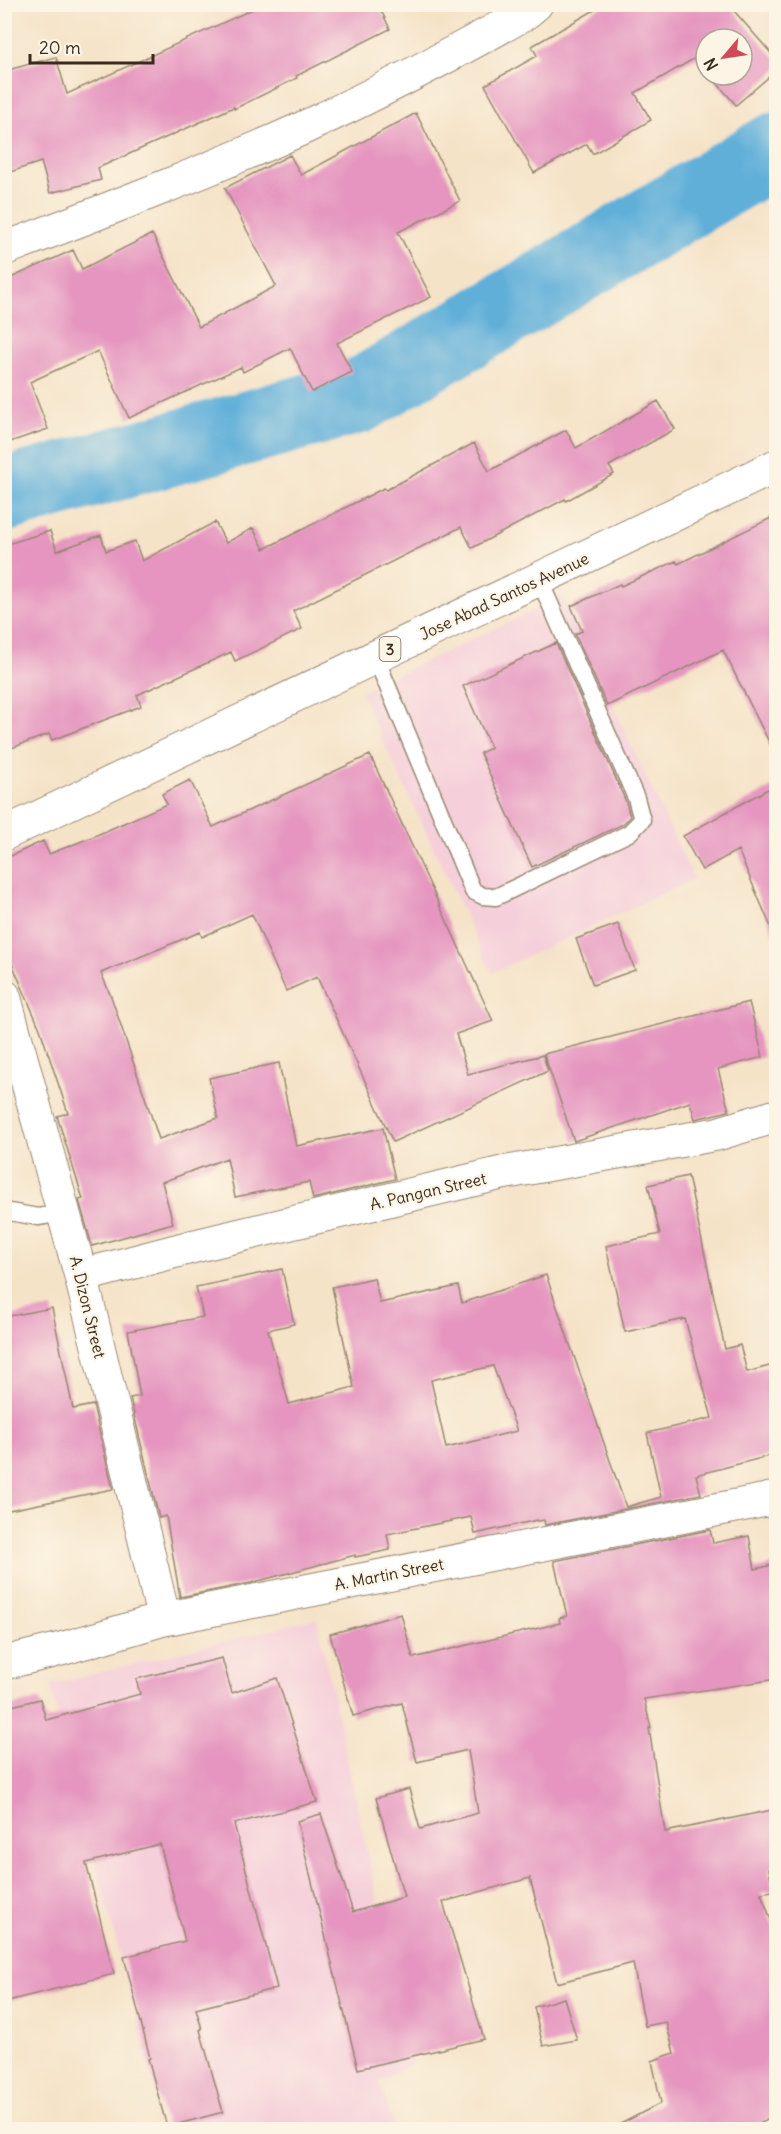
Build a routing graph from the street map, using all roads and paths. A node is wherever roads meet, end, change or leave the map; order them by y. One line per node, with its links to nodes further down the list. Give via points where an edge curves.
1 (537, 4): 2 (main road, via 434,64 302,128)
2 (4, 249)
3 (777, 466): 4 (main road, Jose Abad Santos Avenue / 3)
4 (539, 579): 5 (main road, Jose Abad Santos Avenue / 3); 5 (lane, via 636,798 642,820 630,833 496,897 473,891)
5 (375, 656): 6 (main road, Jose Abad Santos Avenue / 3)
6 (4, 834)
7 (4, 996): 10 (main road, A. Dizon Street)
8 (777, 1116): 11 (main road, A. Pangan Street, via 717,1134 502,1173)
9 (4, 1211): 10 (lane, via 38,1217)
10 (63, 1213): 11 (main road, A. Dizon Street)
11 (81, 1276): 13 (main road, A. Dizon Street)
12 (777, 1498): 13 (main road, A. Martin Street)
13 (164, 1619): 14 (main road, A. Martin Street)
14 (4, 1663)

